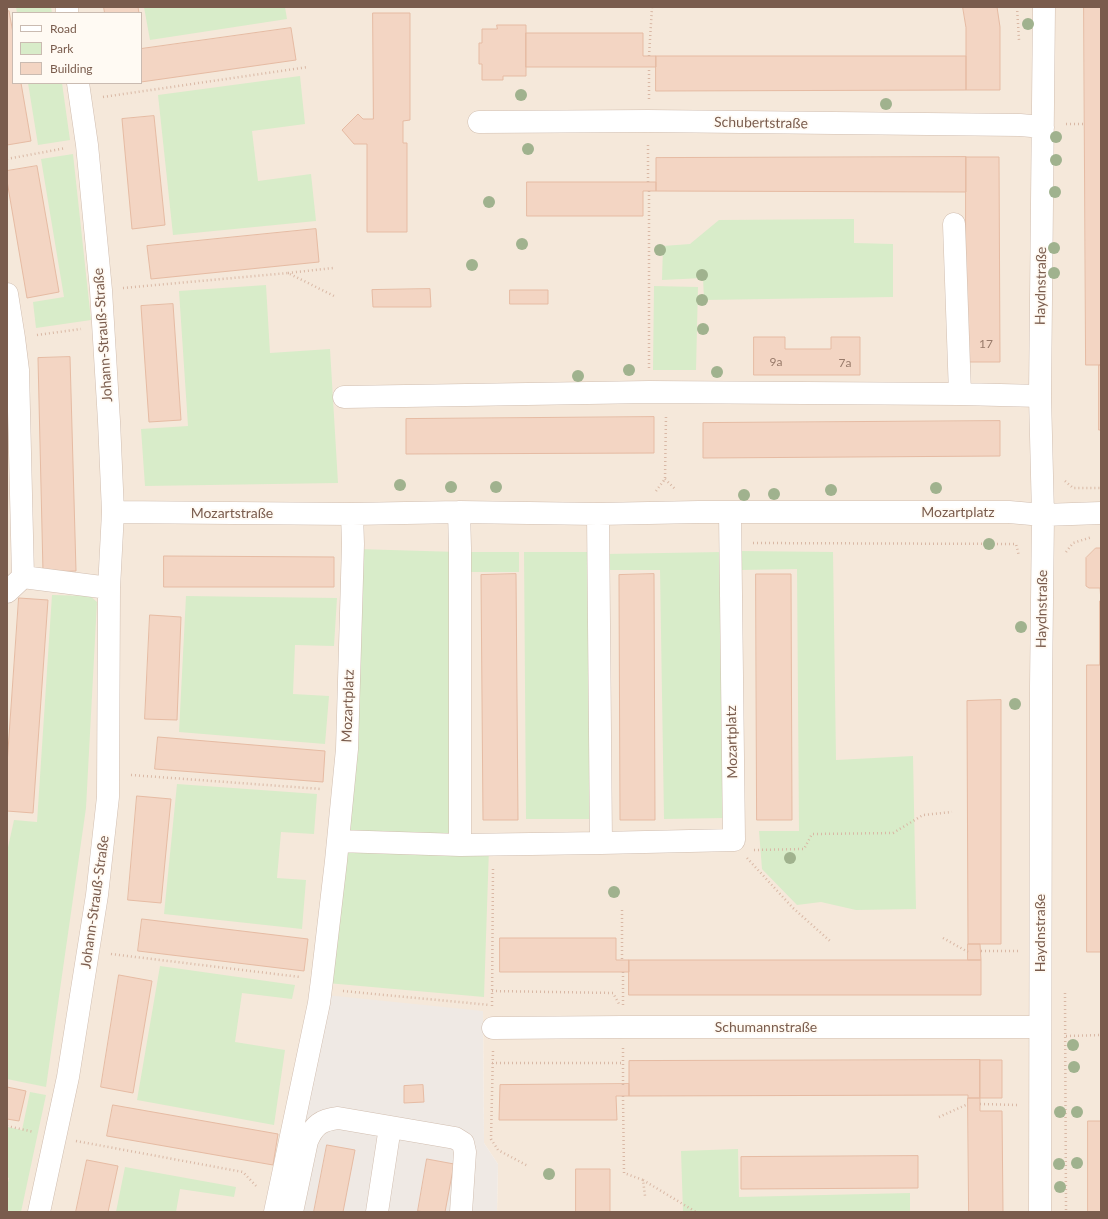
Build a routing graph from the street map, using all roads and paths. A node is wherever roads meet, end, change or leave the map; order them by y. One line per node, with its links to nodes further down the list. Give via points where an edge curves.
1 (652, 7): 3 (path)
2 (1044, 7): 10 (street, Haydnstraße)
3 (649, 56)
4 (308, 67): 6 (path)
5 (649, 67): 7 (path)
6 (79, 91): 11 (street, Johann-Strauß-Straße)
7 (648, 121): 8 (street, Schubertstraße); 10 (street, Schubertstraße); 13 (path)
8 (479, 122)
9 (1084, 124): 10 (path)
10 (1053, 125): 25 (street, Haydnstraße)
11 (87, 145): 12 (path); 18 (street, Johann-Strauß-Straße)
12 (7, 158)
13 (648, 182)
14 (648, 191): 23 (path)
15 (954, 224): 24 (street)
16 (333, 268): 17 (path)
17 (288, 273): 18 (path); 20 (path)
18 (100, 290): 21 (street, Johann-Strauß-Straße)
19 (7, 294): 22 (street)
20 (336, 297)
21 (103, 326): 22 (path); 27 (street, Johann-Strauß-Straße)
22 (14, 338): 39 (street, via 18,370)
23 (658, 392): 24 (street); 26 (street); 30 (path, via 665,479)
24 (960, 394): 25 (street)
25 (1040, 396): 34 (street, Haydnstraße)
26 (344, 397)
27 (112, 512): 32 (street, Mozartstraße); 40 (street, Johann-Strauß-Straße)
28 (459, 512): 32 (street, Mozartplatz); 33 (street, Mozartplatz); 47 (street)
29 (730, 512): 30 (street, Mozartplatz); 34 (street, Mozartplatz, via 1009,512); 36 (street, Mozartplatz)
30 (638, 513): 33 (street, Mozartplatz)
31 (1101, 513): 34 (street)
32 (352, 514): 43 (street, Mozartplatz, via 347,741)
33 (598, 514): 46 (street)
34 (1043, 515): 63 (street, Haydnstraße)
35 (1093, 537): 37 (path, via 1073,543)
36 (730, 542): 38 (path, via 1016,544); 48 (street, Mozartplatz)
37 (1064, 555)
38 (1020, 561)
39 (24, 577): 40 (street); 41 (street)
40 (109, 588): 42 (street, Johann-Strauß-Straße)
41 (7, 592)
42 (108, 773): 43 (path); 52 (street, Johann-Strauß-Straße, via 97,895)
43 (343, 791): 45 (street, Mozartplatz)
44 (952, 812): 48 (path, via 923,815 893,833 812,834 804,849)
45 (338, 841): 47 (street); 59 (street, Mozartplatz)
46 (601, 843): 47 (street); 48 (street)
47 (460, 844)
48 (737, 845): 51 (path, via 793,908)
49 (622, 910): 56 (path)
50 (943, 938): 55 (path)
51 (830, 941)
52 (88, 951): 59 (path); 76 (street, Johann-Strauß-Straße, via 68,1077)
53 (981, 951): 54 (path)
54 (1023, 951)
55 (968, 952)
56 (622, 960)
57 (623, 972): 62 (path)
58 (1065, 988): 66 (path)
59 (321, 991): 61 (path); 79 (street)
60 (492, 992): 62 (path, via 613,993)
61 (492, 1005)
62 (623, 1019): 63 (street, Schumannstraße); 64 (street, Schumannstraße); 68 (path)
63 (1040, 1027): 84 (street, Haydnstraße)
64 (493, 1028)
65 (1101, 1035): 66 (path)
66 (1065, 1036): 85 (path)
67 (492, 1063): 68 (path)
68 (623, 1063): 69 (path)
69 (623, 1084)
70 (623, 1096): 77 (path, via 624,1173)
71 (968, 1104): 74 (path)
72 (980, 1104): 73 (path)
73 (1024, 1105)
74 (939, 1117)
75 (390, 1127): 79 (street, via 338,1118 318,1125 307,1141); 81 (street); 82 (street, via 455,1138 463,1143 465,1152)
76 (55, 1137): 79 (path, via 243,1172); 80 (street, Johann-Strauß-Straße)
77 (643, 1180): 78 (path); 83 (path)
78 (645, 1196)
79 (281, 1210)
80 (39, 1212)
81 (377, 1212)
82 (461, 1212)
83 (696, 1212)
84 (1040, 1212)
85 (1066, 1212)

